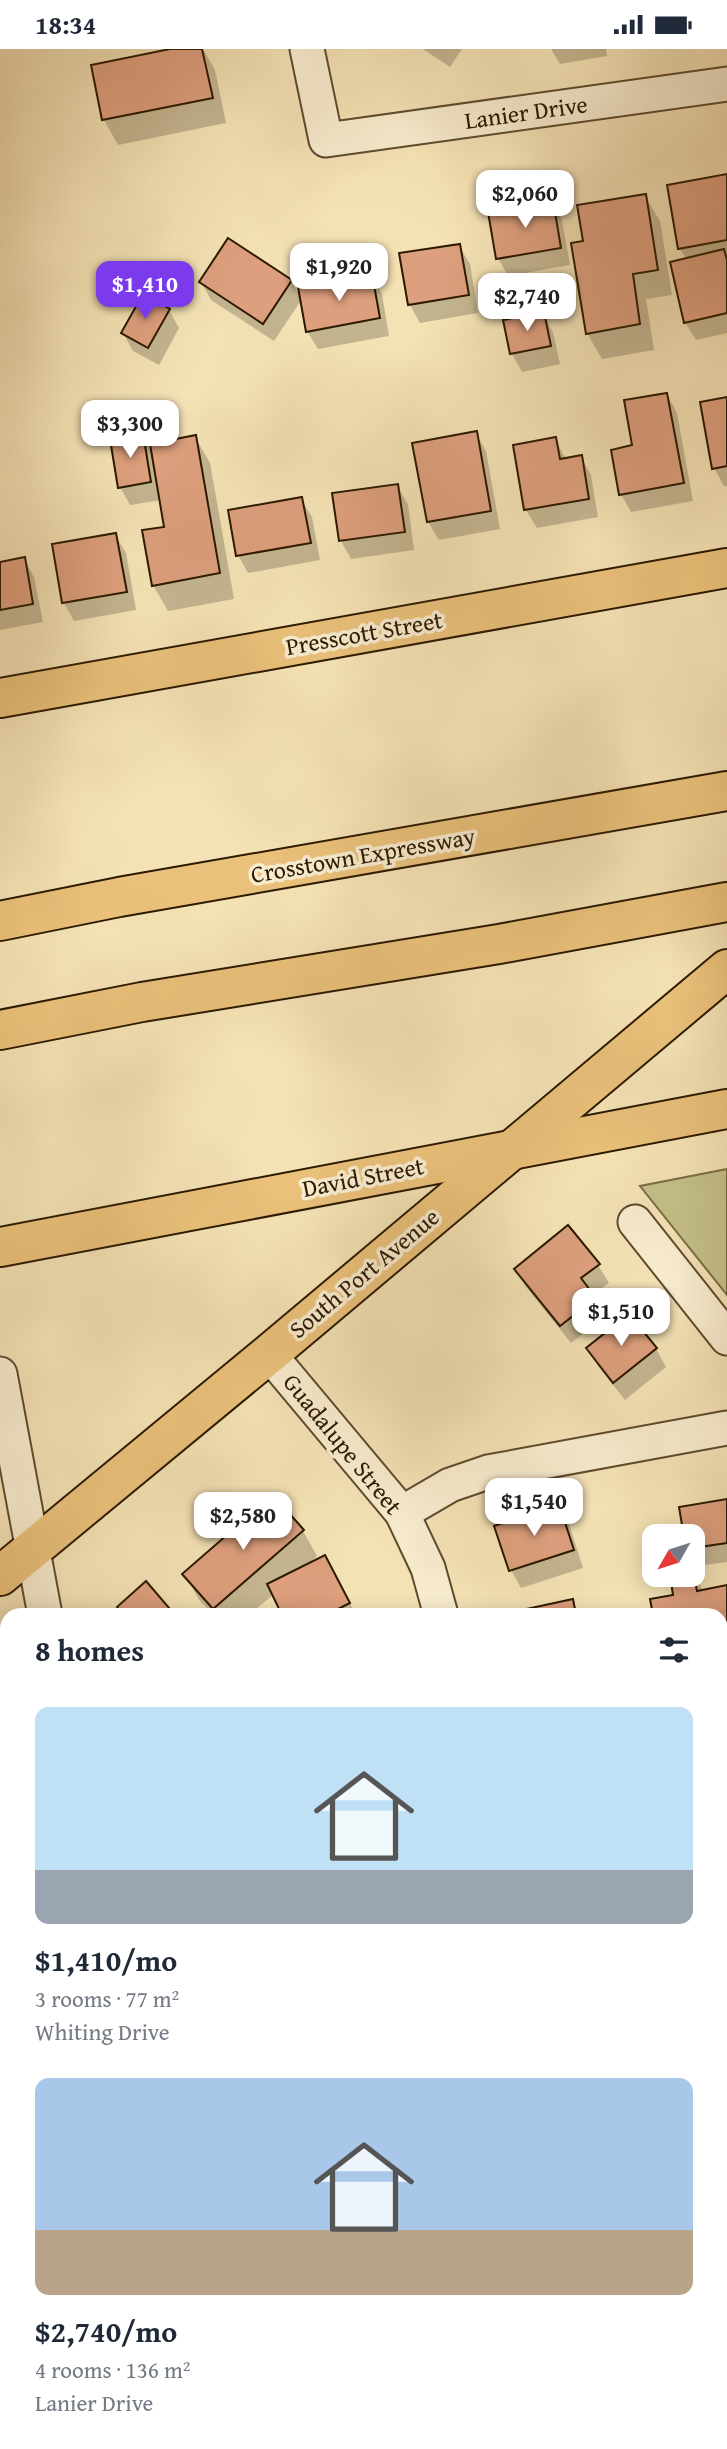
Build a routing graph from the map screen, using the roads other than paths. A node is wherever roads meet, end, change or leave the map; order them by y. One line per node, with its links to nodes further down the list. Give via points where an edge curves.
1 (307, 49): 2 (street, Lanier Drive, via 326,140)
2 (727, 84)
3 (727, 568): 4 (main road, Presscott Street)
4 (0, 698)
5 (727, 791): 7 (main road, Crosstown Expressway)
6 (727, 902): 9 (main road)
7 (0, 921)
8 (727, 969): 11 (main road, South Port Avenue)
9 (0, 1030)
10 (727, 1109): 11 (main road, David Street)
11 (512, 1149): 13 (main road, David Street); 15 (main road, South Port Avenue)
12 (635, 1222): 14 (street)
13 (0, 1247)
14 (727, 1338)
15 (269, 1354): 19 (street, Guadalupe Street); 20 (main road, South Port Avenue)
16 (0, 1374): 17 (street)
17 (3, 1407): 20 (street)
18 (727, 1428): 19 (street, via 488,1472 450,1485)
19 (402, 1513): 23 (street, Guadalupe Street, via 428,1568)
20 (33, 1549): 21 (main road, South Port Avenue); 22 (street)
21 (0, 1576)
22 (44, 1608)
23 (439, 1608)

